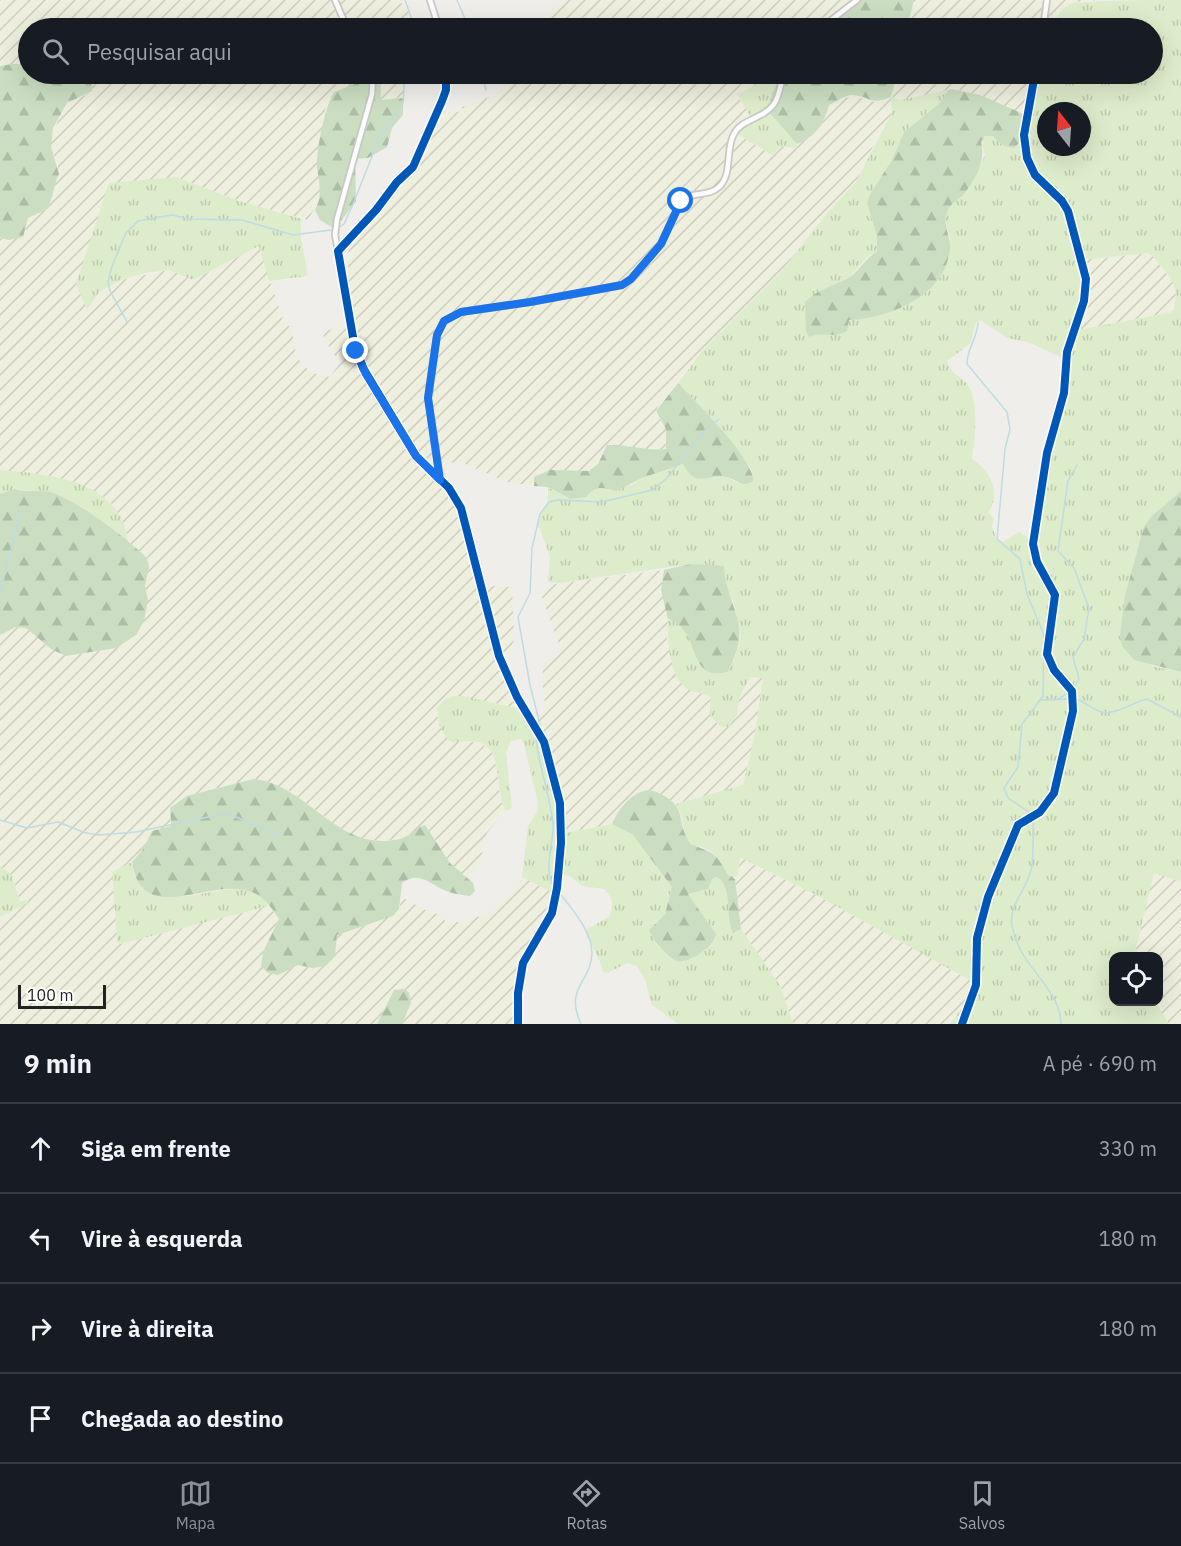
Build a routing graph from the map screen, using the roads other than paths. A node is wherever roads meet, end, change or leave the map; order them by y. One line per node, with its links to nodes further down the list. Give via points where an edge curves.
1 (335, 0): 5 (street)
2 (430, 0): 6 (street)
3 (857, 0): 7 (street)
4 (1047, 0): 8 (street)
5 (343, 18)
6 (436, 18)
7 (834, 18)
8 (1044, 18)
9 (372, 84): 13 (street, via 337,219)
10 (446, 84): 13 (street, via 414,166)
11 (781, 84): 14 (street, via 771,108 733,134 722,185 681,201 664,239 626,283 461,312 444,321 437,335 428,398)
12 (1033, 84): 16 (street, via 1024,135 1027,158 1035,175 1062,201 1071,217 1086,287 1067,352 1064,393 1047,453 1033,544 1037,562 1055,595 1047,654 1056,673 1070,688 1073,711 1054,793 1040,812 1018,825 988,897 978,938 976,985)
13 (338, 251): 14 (street, via 354,343 363,369 416,456)
14 (440, 480): 15 (street, via 454,495 464,515 499,656 517,697 544,742 558,790 561,843 552,913 523,963)
15 (518, 1024)
16 (962, 1024)

